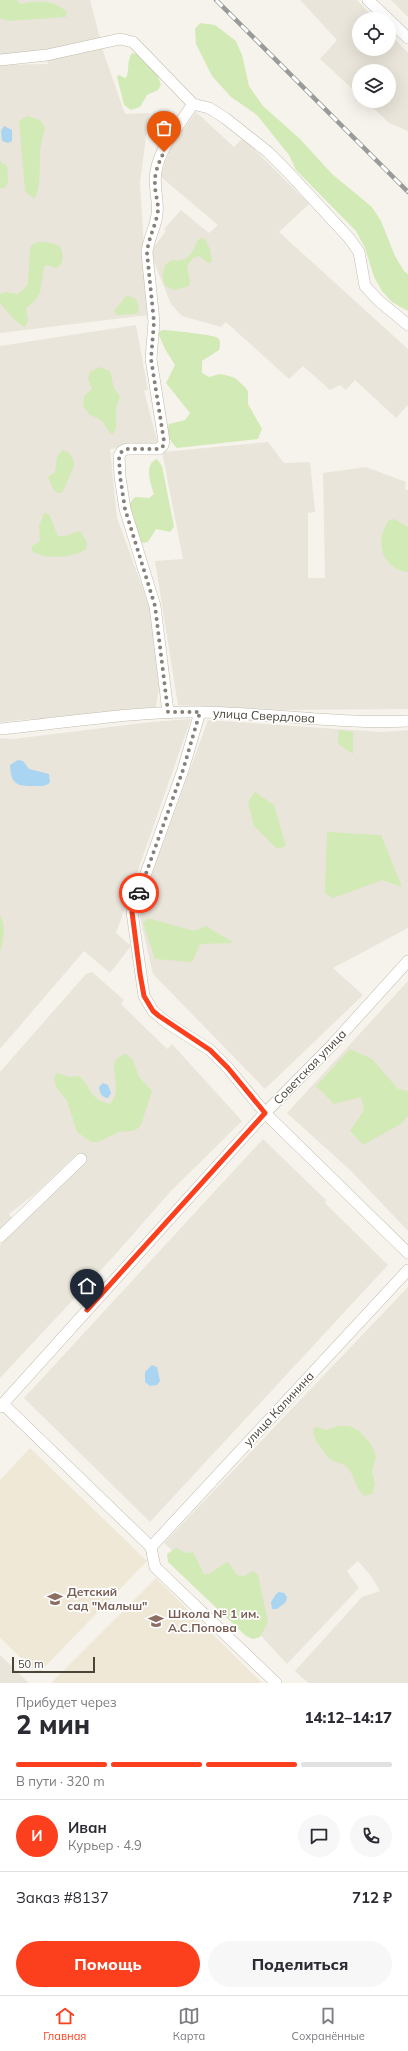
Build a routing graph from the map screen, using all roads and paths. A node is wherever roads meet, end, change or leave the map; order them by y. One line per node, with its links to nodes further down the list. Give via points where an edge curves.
1 (368, 0): 2 (street)
2 (381, 12)
3 (396, 26): 4 (street)
4 (408, 38)
5 (0, 60): 6 (street, via 47,55 120,40 133,42)
6 (193, 104): 7 (street, via 209,108 225,118 268,152 287,171 359,252 366,286 379,301); 8 (street, via 168,144 156,170 157,216 147,253 154,322 151,359 163,446 159,449 127,449 119,456 125,509 155,606)
7 (408, 325)
8 (168, 712): 9 (street, улица Свердлова); 11 (street, улица Свердлова)
9 (200, 712): 10 (street, улица Свердлова, via 309,719); 13 (street, via 183,770 132,912 144,996 153,1011 166,1022 210,1050)
10 (408, 720)
11 (0, 729)
12 (408, 961): 13 (street, Советская улица, via 334,1044)
13 (265, 1113): 16 (street); 18 (street, Советская улица)
14 (81, 1159): 15 (street)
15 (0, 1237)
16 (408, 1253)
17 (408, 1270): 19 (street, улица Калинина)
18 (2, 1405): 19 (street)
19 (151, 1547): 20 (street, via 155,1567)
20 (276, 1683)

